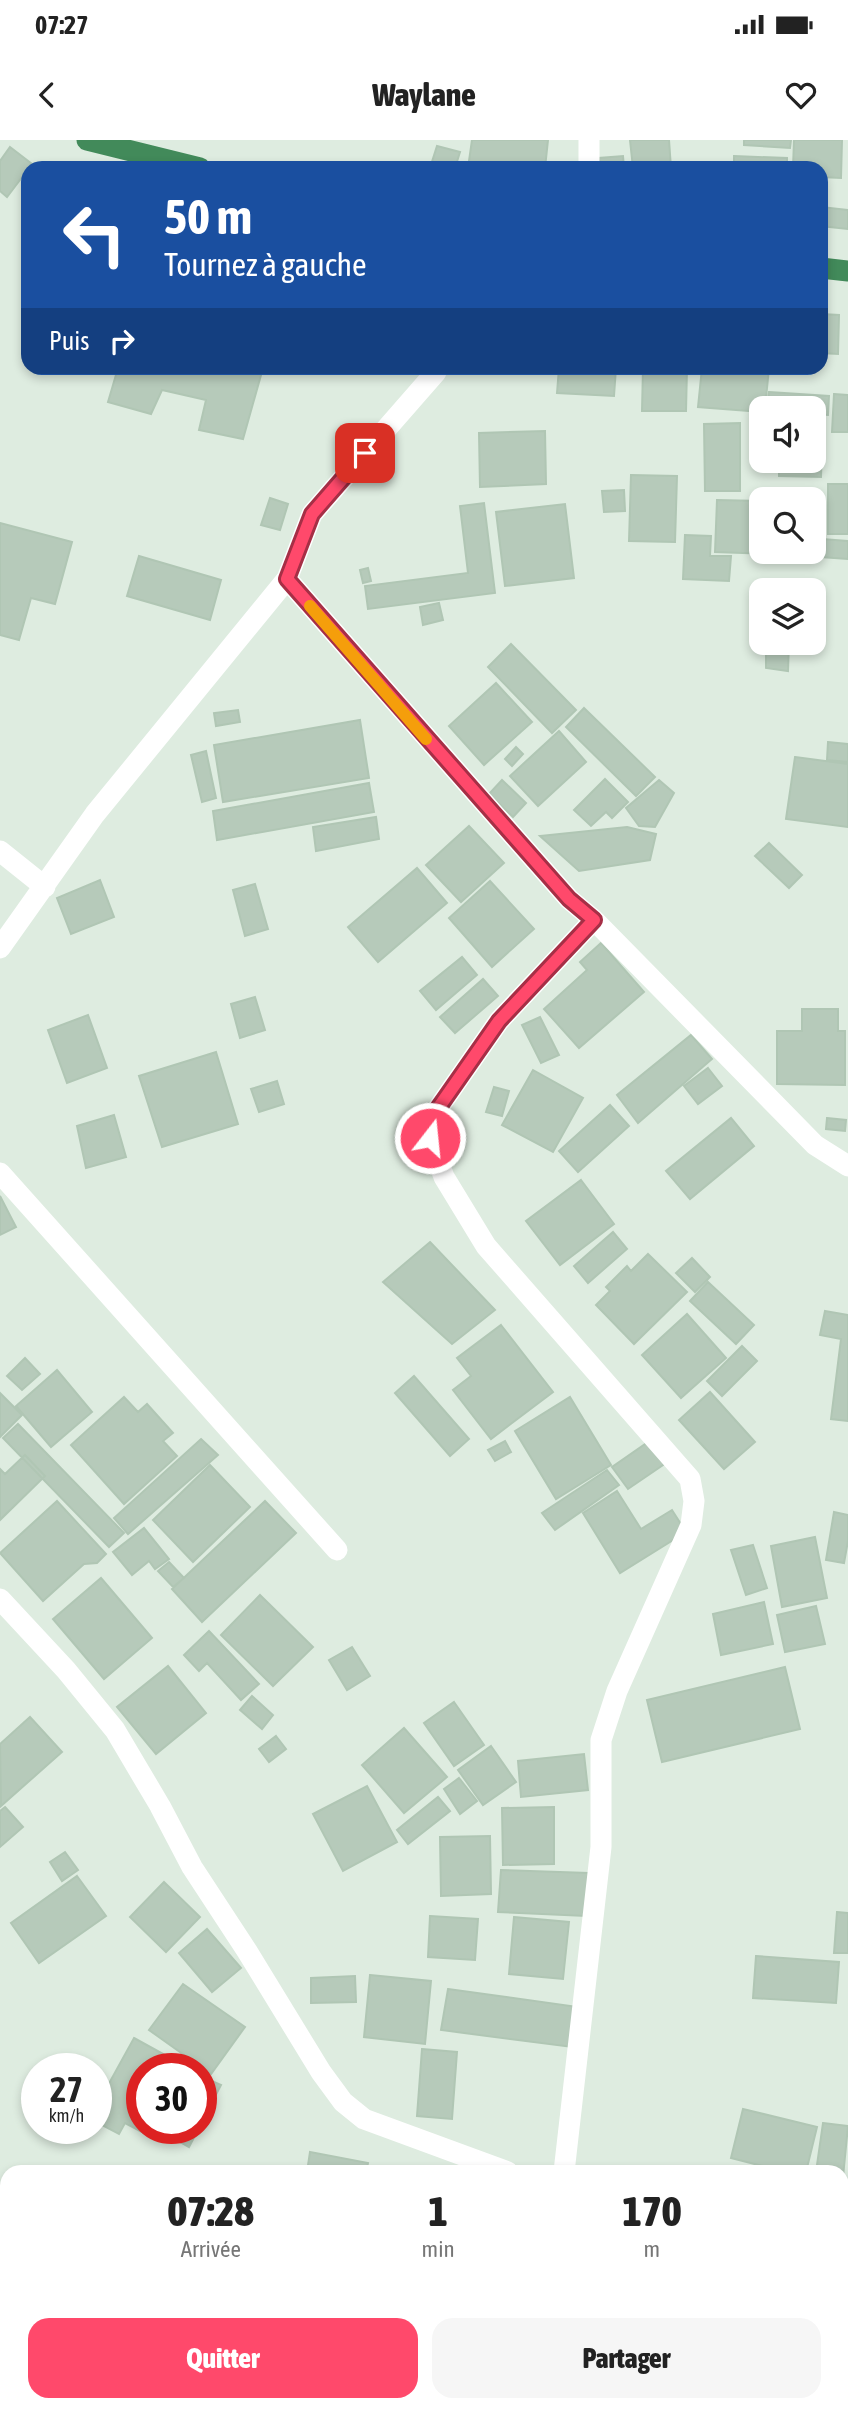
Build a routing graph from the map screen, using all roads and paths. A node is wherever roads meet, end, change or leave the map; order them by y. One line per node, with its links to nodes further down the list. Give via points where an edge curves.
1 (87, 140): 3 (highway)
2 (589, 140): 4 (street)
3 (172, 161)
4 (589, 161)
5 (828, 269): 6 (highway)
6 (848, 271)
7 (433, 375): 8 (street, via 312,514)
8 (287, 579): 10 (street, via 96,814); 11 (street, via 569,899)
9 (0, 851): 10 (street)
10 (45, 887): 12 (street)
11 (594, 920): 13 (street, via 815,1146); 18 (street, via 499,1021 439,1107 430,1138 444,1177 486,1246 690,1479 694,1501 691,1525 617,1691 601,1740 601,1847)
12 (0, 948)
13 (848, 1166)
14 (0, 1173): 15 (street)
15 (337, 1549)
16 (0, 1600): 17 (street, via 115,1730 192,1867 343,2102 364,2119)
17 (489, 2165)
18 (565, 2165)

